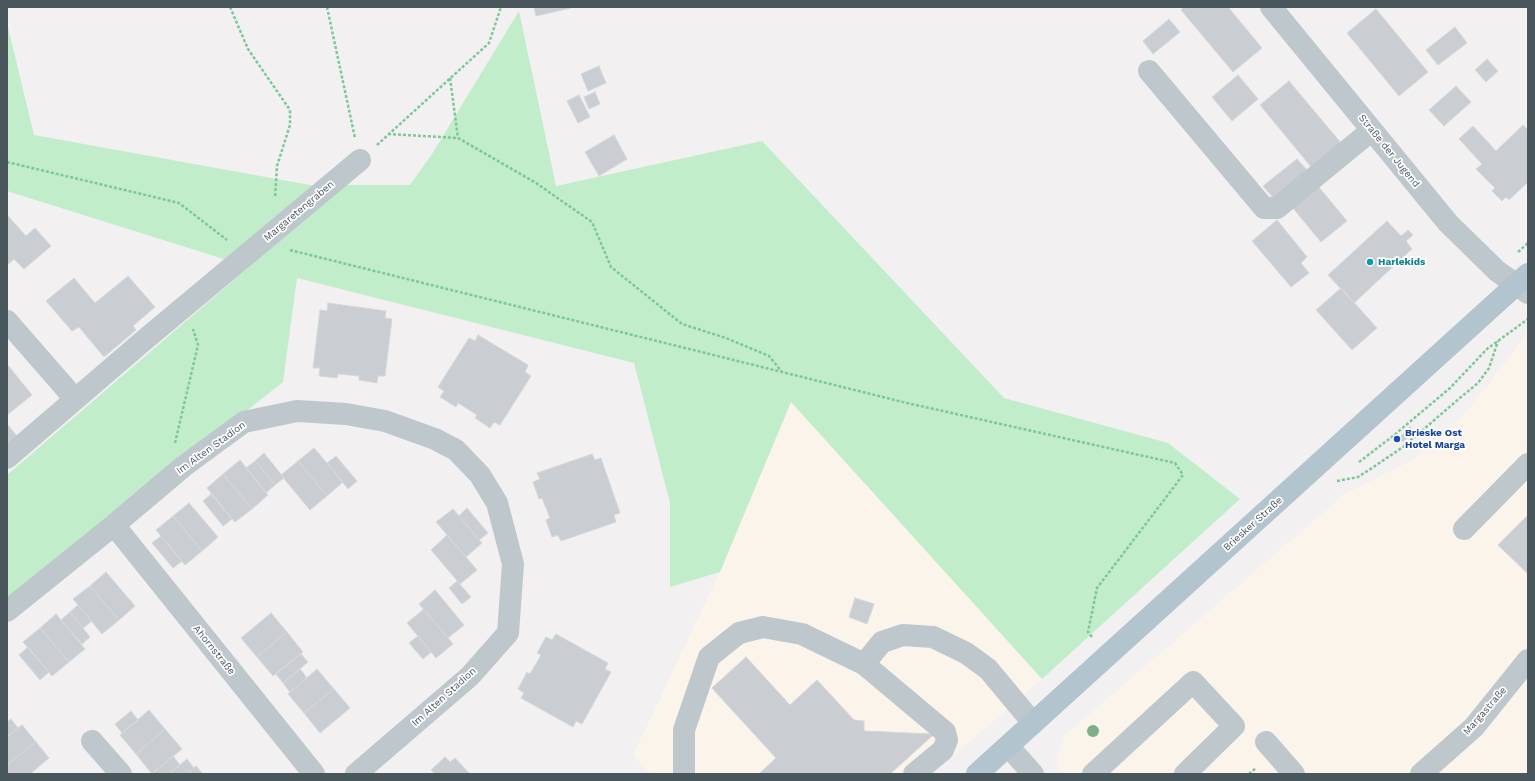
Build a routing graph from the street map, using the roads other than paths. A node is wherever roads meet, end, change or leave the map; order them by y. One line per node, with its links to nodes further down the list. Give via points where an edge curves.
1 (1271, 7): 3 (street, Straße der Jugend)
2 (1149, 71): 3 (street, via 1264,208 1277,208)
3 (1372, 130): 5 (street, Straße der Jugend, via 1448,223 1497,270)
4 (360, 160): 7 (street, Margaretengraben)
5 (1524, 284): 15 (main road, Briesker Straße)
6 (7, 321): 7 (street)
7 (75, 399): 8 (street, Margaretengraben)
8 (7, 458)
9 (1528, 464): 11 (street)
10 (114, 525): 12 (street, Im Alten Stadion); 20 (street, Ahornstraße); 21 (street, Im Alten Stadion, via 184,466 244,422 297,411 346,414 385,421 436,439 456,450 480,475 497,503 513,564 508,634 470,676)
11 (1464, 529)
12 (7, 611)
13 (1528, 660): 29 (street, Margastraße, via 1474,727)
14 (864, 664): 15 (street, via 882,642 903,635 933,637 966,653 988,669); 22 (street, via 802,634 763,627 739,633 709,657 684,730); 23 (street, via 945,732 947,740 943,750)
15 (1033, 723): 18 (main road, Briesker Straße)
16 (92, 741): 19 (street)
17 (1266, 742): 28 (street)
18 (1008, 746): 24 (main road, Briesker Straße); 25 (street)
19 (121, 774)
20 (314, 774)
21 (356, 774)
22 (684, 774)
23 (914, 774)
24 (978, 774)
25 (1032, 774)
26 (1093, 774): 27 (street, via 1193,682 1234,726)
27 (1185, 774)
28 (1294, 774)
29 (1421, 774)

